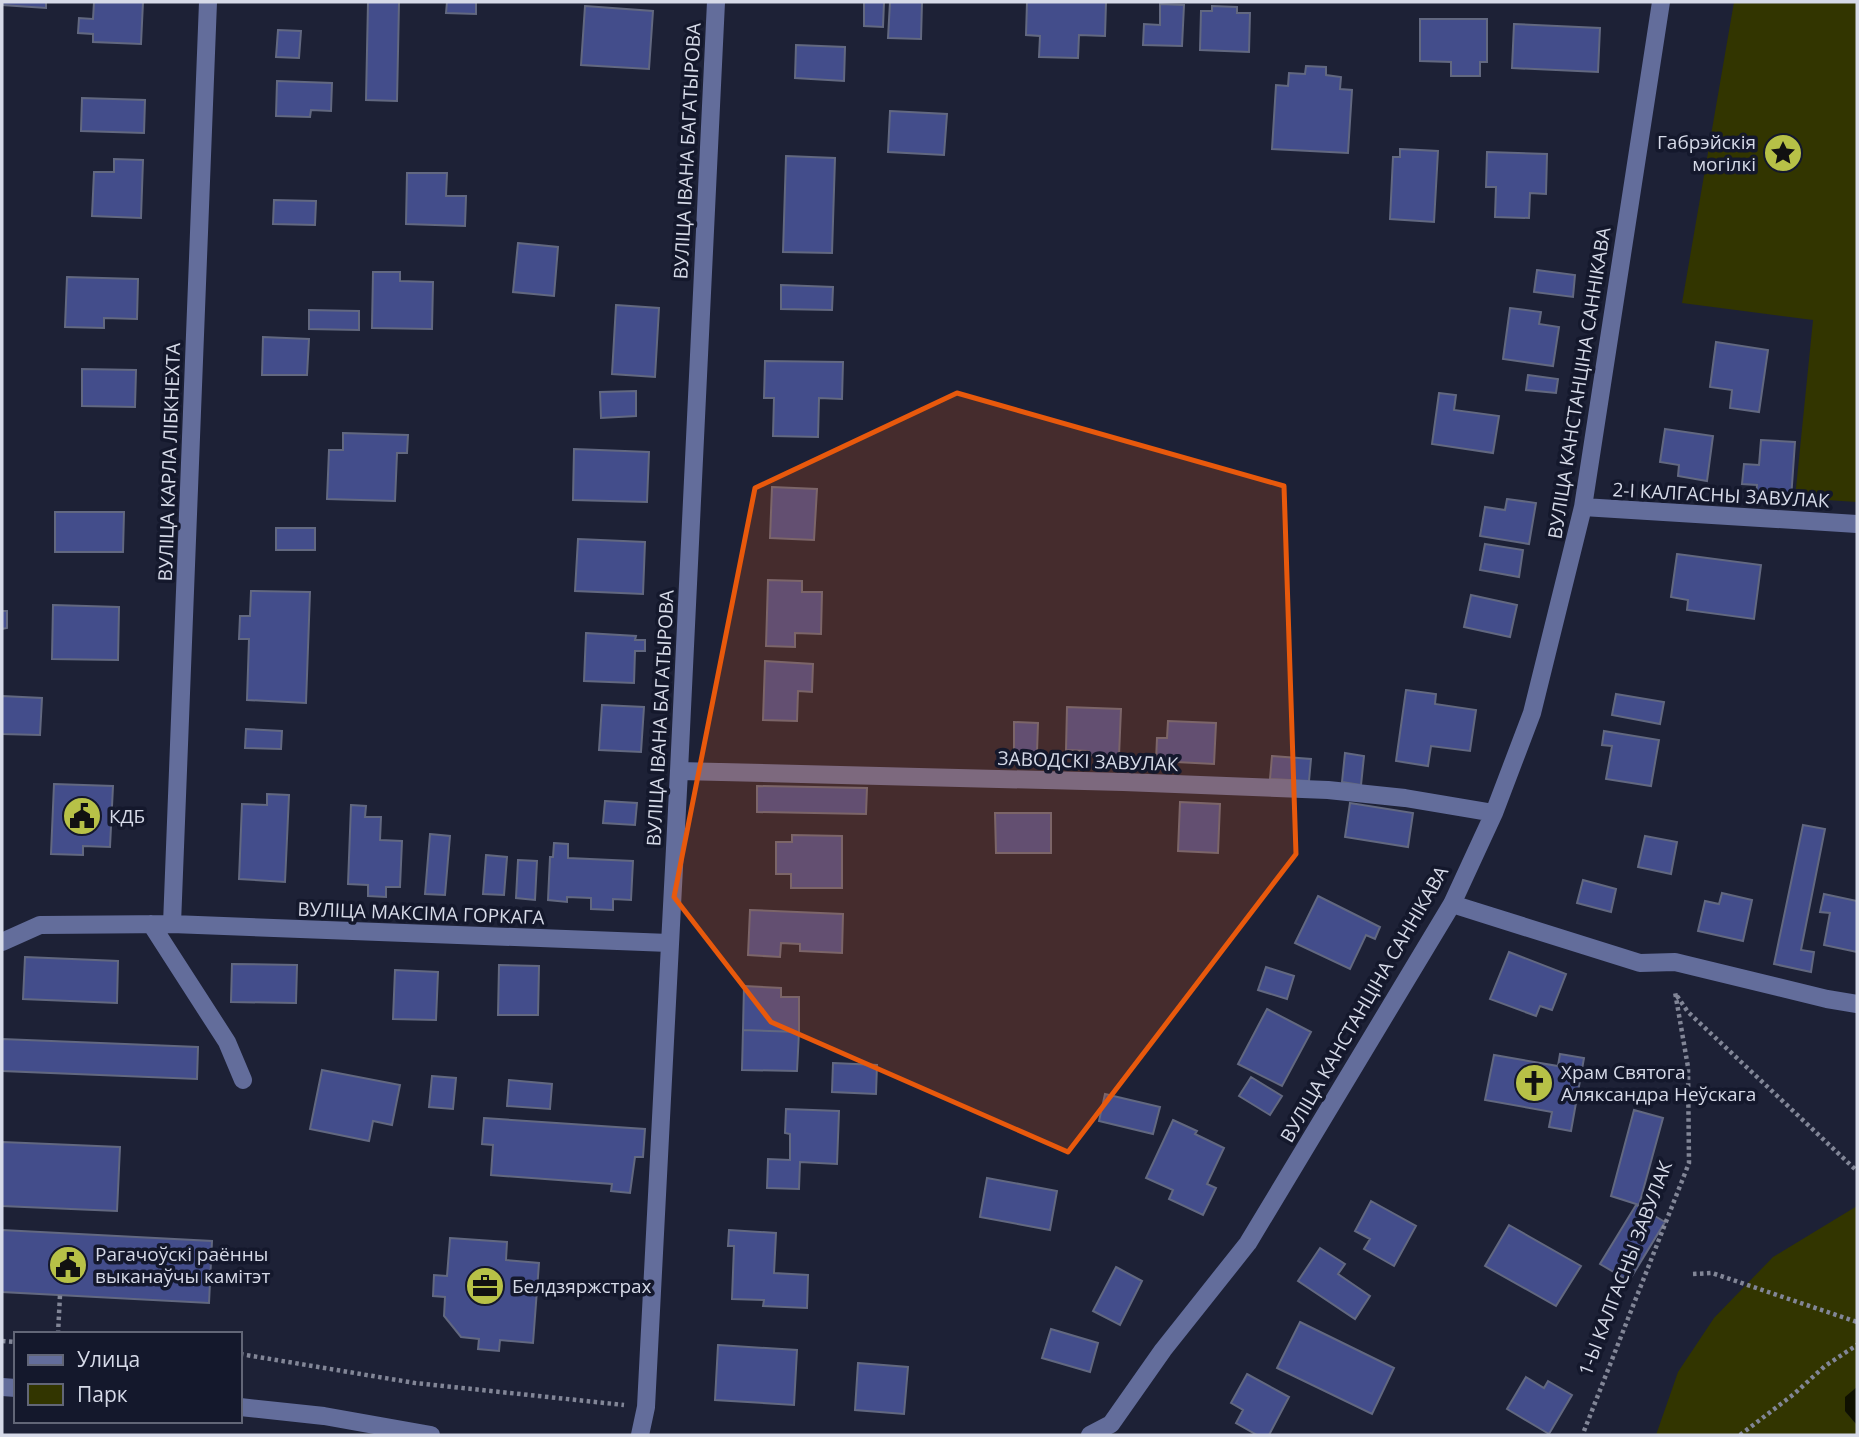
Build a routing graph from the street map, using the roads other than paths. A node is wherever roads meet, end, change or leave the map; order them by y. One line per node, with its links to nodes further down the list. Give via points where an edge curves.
1 (208, 2): 10 (street, ВУЛІЦА КАРЛА ЛІБКНЕХТА)
2 (716, 2): 6 (street, ВУЛІЦА ІВАНА БАГАТЫРОВА)
3 (1661, 2): 4 (street, ВУЛІЦА КАНСТАНЦІНА САННІКАВА)
4 (1583, 508): 5 (street, 2-І КАЛГАСНЫ ЗАВУЛАК); 7 (street, ВУЛІЦА КАНСТАНЦІНА САННІКАВА, via 1532,713)
5 (1857, 523)
6 (679, 771): 7 (street, ЗАВОДСКІ ЗАВУЛАК, via 1328,790); 12 (street, ВУЛІЦА ІВАНА БАГАТЫРОВА)
7 (1494, 814): 8 (street, ВУЛІЦА КАНСТАНЦІНА САННІКАВА)
8 (1451, 904): 13 (street, via 1640,963 1675,962); 18 (street, ВУЛІЦА КАНСТАНЦІНА САННІКАВА, via 1248,1243 1111,1424)
9 (151, 924): 10 (street, ВУЛІЦА МАКСІМА ГОРКАГА); 11 (street, ВУЛІЦА МАКСІМА ГОРКАГА, via 40,925); 14 (street, via 227,1042)
10 (172, 924): 12 (street, ВУЛІЦА МАКСІМА ГОРКАГА)
11 (2, 942)
12 (670, 943): 17 (street, ВУЛІЦА ІВАНА БАГАТЫРОВА, via 646,1407)
13 (1857, 1004)
14 (243, 1080)
15 (242, 1407): 16 (street)
16 (431, 1435)
17 (640, 1435)
18 (1090, 1435)

